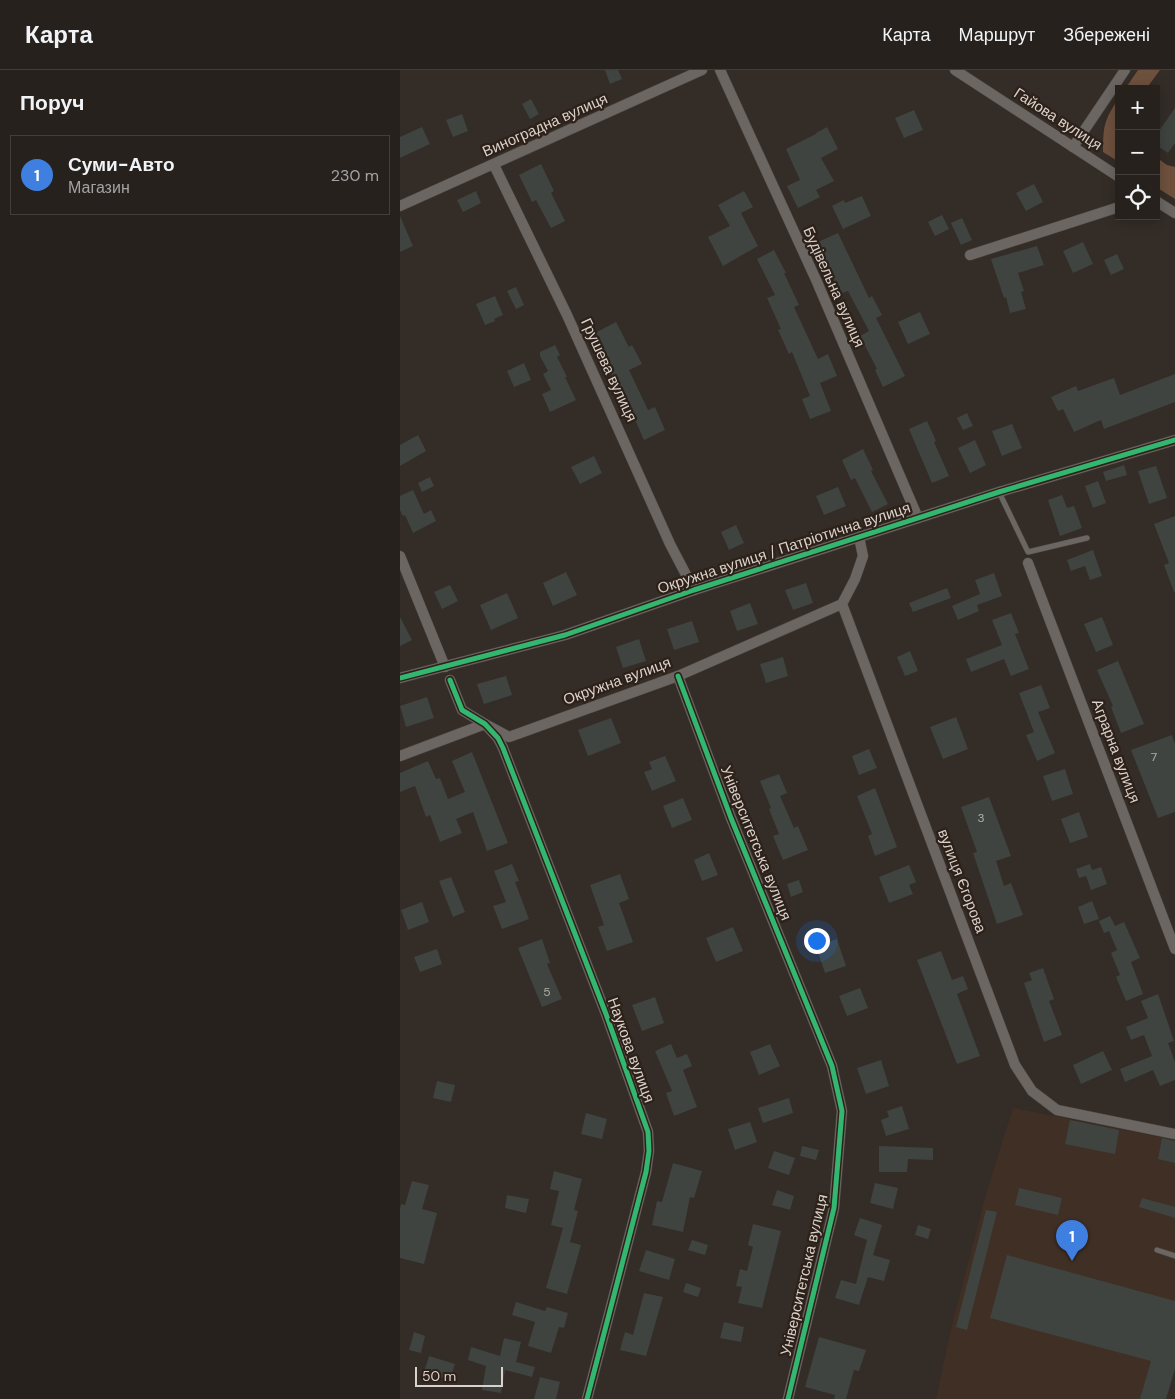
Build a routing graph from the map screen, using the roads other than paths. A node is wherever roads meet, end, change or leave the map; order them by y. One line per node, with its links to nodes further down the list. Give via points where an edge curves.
1 (702, 70): 6 (street, Виноградна вулиця)
2 (720, 70): 15 (street, Будівельна вулиця, via 817,282)
3 (955, 70): 5 (street, Гайова вулиця)
4 (1124, 70): 5 (street)
5 (1073, 147): 7 (street, Гайова вулиця)
6 (494, 165): 9 (street, Виноградна вулиця); 20 (street, Грушева вулиця)
7 (1116, 175)
8 (1160, 203): 11 (street)
9 (400, 206)
10 (1115, 208): 12 (street)
11 (1175, 212)
12 (970, 255)
13 (1175, 440): 14 (street, Окружна вулиця / Патріотична вулиця)
14 (999, 492): 15 (street, Окружна вулиця / Патріотична вулиця); 17 (lane, via 1028,552)
15 (918, 518): 16 (street, Окружна вулиця / Патріотична вулиця)
16 (859, 537): 20 (street, Окружна вулиця / Патріотична вулиця); 21 (street, via 863,556)
17 (1087, 538)
18 (400, 556): 22 (street)
19 (1028, 563): 28 (street, Аграрна вулиця)
20 (694, 590): 22 (street, Окружна вулиця / Патріотична вулиця, via 565,635)
21 (842, 604): 23 (street, Окружна вулиця); 29 (street, вулиця Єгорова, via 1015,1065 1032,1091 1057,1110)
22 (445, 667): 24 (street, Окружна вулиця / Патріотична вулиця)
23 (678, 676): 26 (street, Окружна вулиця, via 509,737); 33 (street, Університетська вулиця, via 731,818 832,1066 842,1111 834,1208)
24 (400, 678)
25 (450, 680): 26 (street, Окружна вулиця, via 462,710)
26 (485, 724): 27 (street); 32 (street, Наукова вулиця, via 503,748 648,1132 646,1172)
27 (400, 756)
28 (1175, 949)
29 (1175, 1134)
30 (1157, 1250): 31 (lane)
31 (1175, 1256)
32 (587, 1399)
33 (788, 1399)

